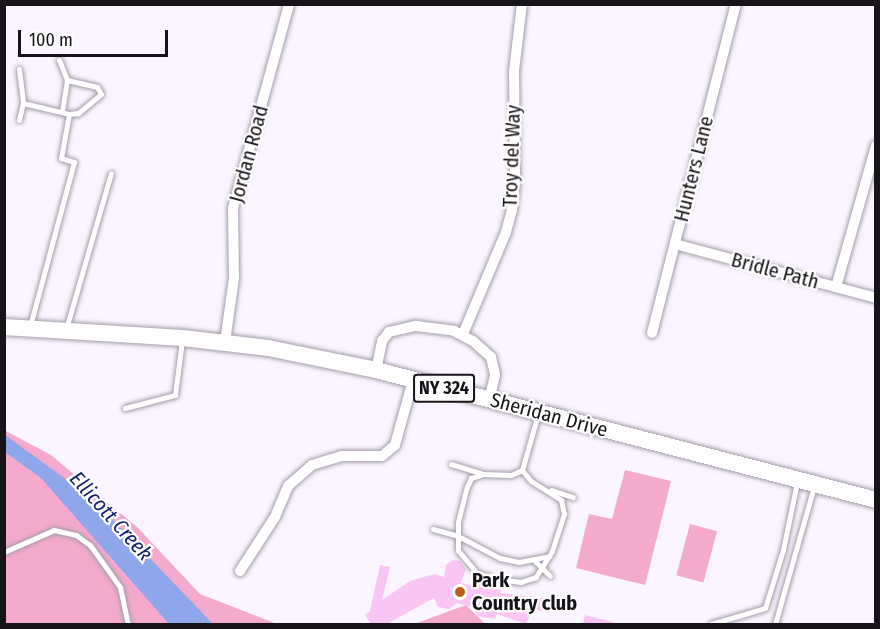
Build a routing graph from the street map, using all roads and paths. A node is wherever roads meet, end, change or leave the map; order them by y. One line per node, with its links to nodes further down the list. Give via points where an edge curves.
1 (289, 4): 22 (street, Jordan Road, via 233,208 234,278)
2 (522, 4): 20 (street, Troy del Way, via 514,71 512,210)
3 (736, 4): 13 (street, Hunters Lane)
4 (59, 60): 6 (lane)
5 (19, 69): 7 (lane)
6 (67, 80): 8 (lane); 9 (lane, via 97,87 100,94 78,113)
7 (23, 103): 8 (lane); 10 (lane)
8 (62, 112): 9 (lane)
9 (69, 114): 17 (lane, via 61,158 74,162)
10 (19, 120)
11 (876, 146): 14 (street)
12 (111, 173): 18 (lane)
13 (675, 244): 14 (street, Bridle Path); 19 (street, Hunters Lane)
14 (836, 287): 15 (street, Bridle Path)
15 (876, 298)
16 (4, 327): 17 (main road, Sheridan Drive / NY 324)
17 (30, 328): 18 (main road, Sheridan Drive / NY 324)
18 (65, 330): 21 (main road, Sheridan Drive / NY 324)
19 (652, 333)
20 (463, 334): 23 (street, via 440,328 400,327 382,341); 25 (street, via 483,349 495,365)
21 (183, 338): 22 (main road, Sheridan Drive / NY 324); 26 (lane, via 175,395)
22 (225, 342): 23 (main road, Sheridan Drive / NY 324)
23 (376, 370): 24 (main road, Sheridan Drive / NY 324)
24 (413, 380): 25 (main road, Sheridan Drive / NY 324); 41 (street, via 395,445 382,456 342,456 312,465 288,486 275,517)
25 (489, 400): 27 (main road, Sheridan Drive / NY 324)
26 (125, 408)
27 (539, 412): 29 (lane); 31 (main road, Sheridan Drive / NY 324)
28 (451, 465): 30 (lane)
29 (522, 470): 30 (lane, via 511,475); 32 (lane, via 531,481)
30 (483, 474): 36 (lane, via 471,478 467,487)
31 (806, 482): 34 (main road, Sheridan Drive / NY 324); 44 (lane); 45 (lane)
32 (549, 490): 33 (lane); 38 (lane, via 561,500 564,514)
33 (573, 497)
34 (876, 500)
35 (433, 529): 36 (lane)
36 (456, 535): 39 (lane, via 500,558); 42 (lane, via 458,550 467,564)
37 (4, 552): 46 (lane, via 54,530 76,535 90,545 120,587)
38 (549, 556): 39 (lane); 40 (lane); 40 (lane, via 550,576)
39 (535, 561): 40 (lane)
40 (541, 569): 43 (lane, via 536,577 521,582)
41 (240, 571)
42 (489, 577)
43 (497, 579)
44 (765, 608): 45 (lane); 47 (lane)
45 (779, 614): 48 (lane)
46 (128, 624)
47 (711, 624)
48 (775, 624)

